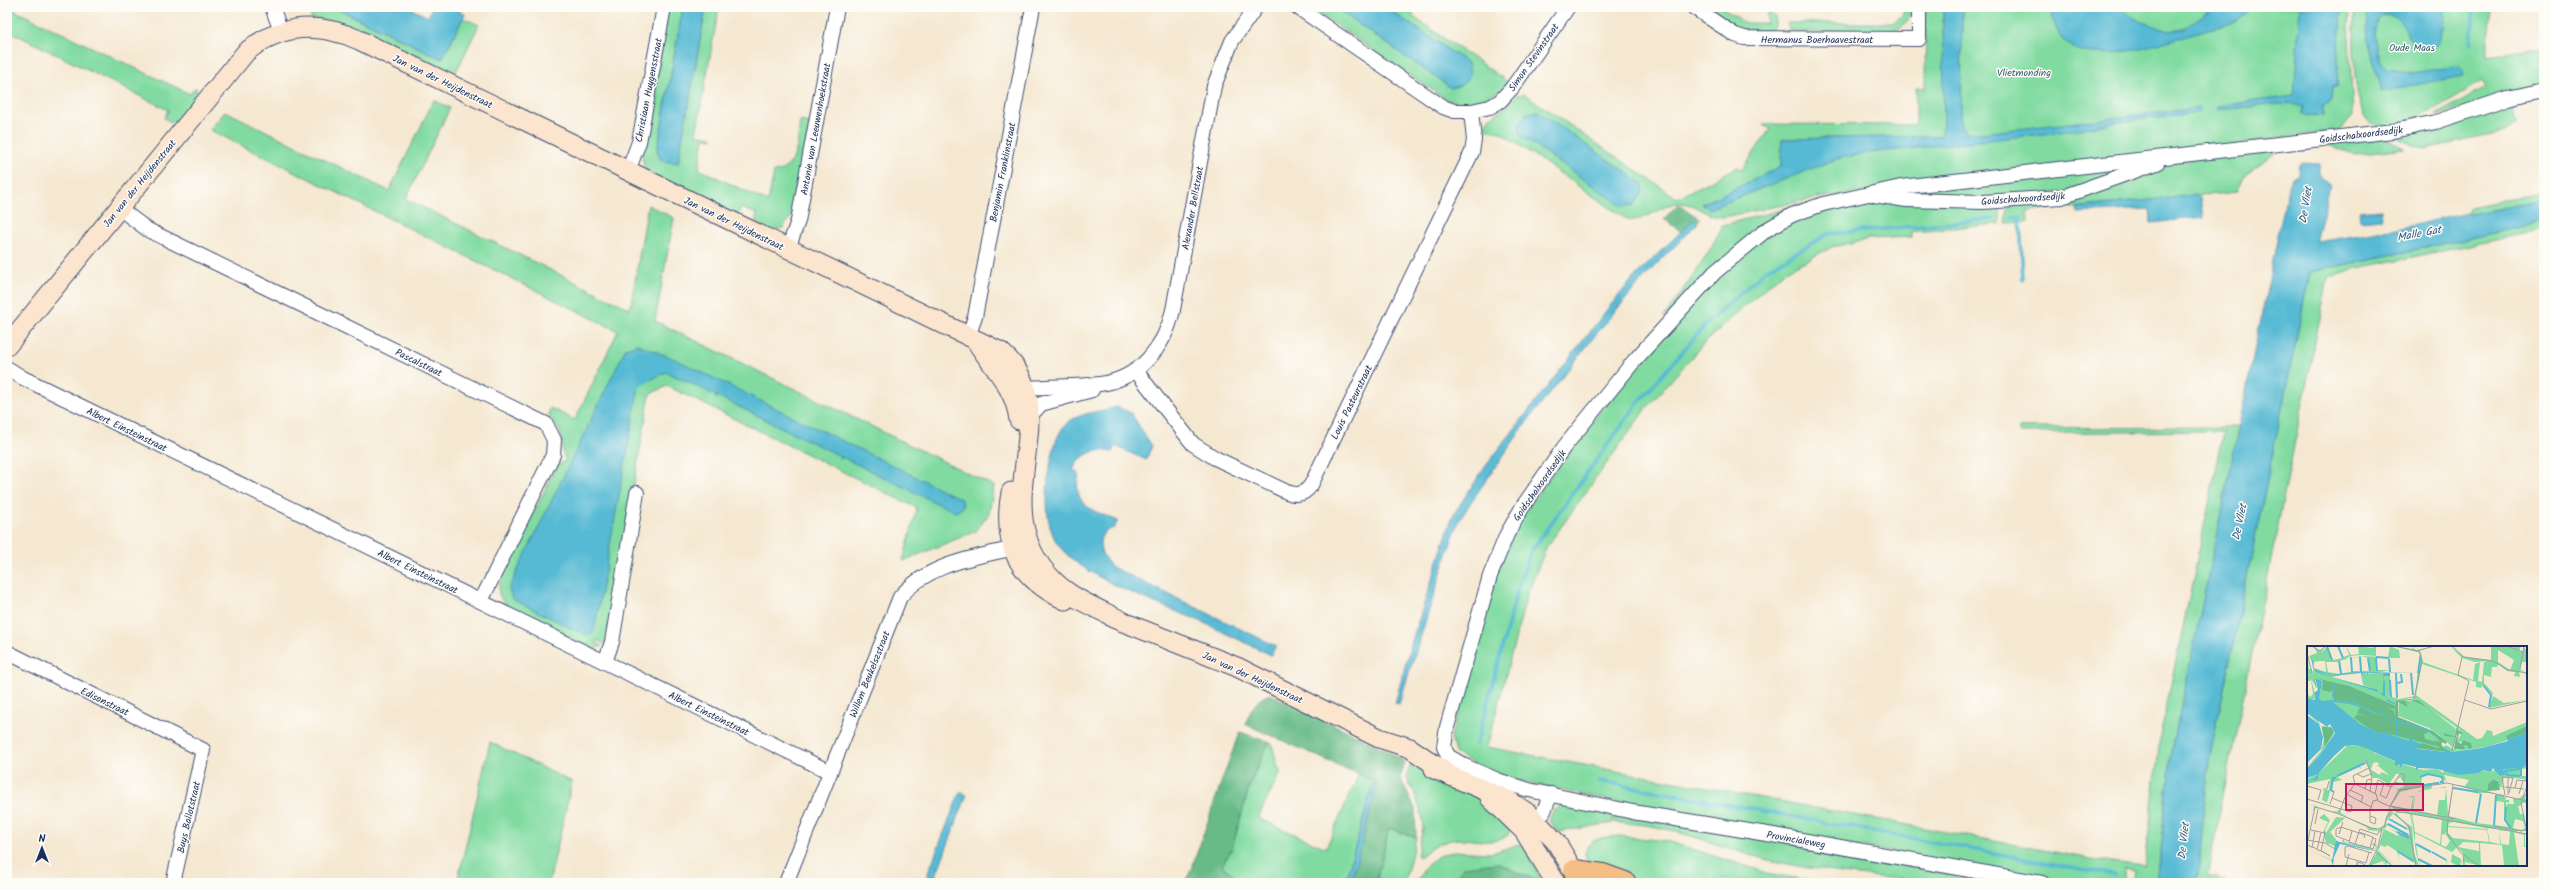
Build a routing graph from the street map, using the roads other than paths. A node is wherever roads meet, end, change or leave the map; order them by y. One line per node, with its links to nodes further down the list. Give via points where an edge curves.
1 (272, 7): 10 (street)
2 (664, 7): 14 (street, Christiaan Huygensstraat, via 639,142)
3 (837, 7): 17 (street, Antonie van Leeuwenhoekstraat, via 798,221)
4 (1033, 7): 18 (street, Benjamin Franklinstraat)
5 (1256, 7): 21 (street, Alexander Bellstraat, via 1235,36 1216,80 1169,326 1155,352)
6 (1297, 7): 12 (street, via 1442,106 1454,111)
7 (1568, 7): 12 (street, Simon Stevinstraat, via 1507,94 1490,107)
8 (1693, 7): 9 (street, Hermanus Boerhaavestraat, via 1735,35 1762,39 1919,39)
9 (1919, 7)
10 (281, 31): 14 (street, Jan van der Heijdenstraat, via 309,27 344,33); 16 (street, Jan van der Heijdenstraat, via 256,45 238,60)
11 (2544, 90): 13 (street, Goidschalxoordsedijk, via 2515,96 2436,122 2393,131)
12 (1471, 111): 21 (street, Louis Pasteurstraat, via 1474,140 1472,152 1306,491 1297,494 1287,492 1200,450 1181,432)
13 (2174, 156): 15 (street, Goidschalxoordsedijk, via 1955,180); 15 (street, Goidschalxoordsedijk, via 2063,196 1982,202 1907,200)
14 (628, 171): 17 (street, Jan van der Heijdenstraat)
15 (1866, 193): 32 (street, Goidschalxoordsedijk, via 1823,204 1781,221 1752,240 1715,272 1676,312 1606,395 1535,488 1507,534 1490,576 1447,727 1444,747 1452,759 1479,773 1508,784)
16 (119, 208): 19 (street, Jan van der Heijdenstraat); 27 (street, Pascalstraat, via 148,230 546,424 554,436 553,456)
17 (788, 249): 18 (street, Jan van der Heijdenstraat)
18 (972, 339): 23 (street, Jan van der Heijdenstraat, via 993,347 1004,356 1016,370); 24 (street, Jan van der Heijdenstraat, via 1006,380)
19 (7, 346)
20 (7, 368): 27 (street, Albert Einsteinstraat)
21 (1136, 370): 22 (street, Alexander Bellstraat, via 1122,378)
22 (1101, 384): 23 (street, Alexander Bellstraat, via 1049,386); 24 (street, Alexander Bellstraat, via 1093,390 1040,404)
23 (1025, 390): 24 (street, Jan van der Heijdenstraat)
24 (1024, 411): 26 (street, Jan van der Heijdenstraat, via 1008,522)
25 (637, 493): 29 (street, via 612,642)
26 (1021, 546): 31 (street, Willem Beukelszstraat, via 940,568 918,580 900,598); 33 (street, Jan van der Heijdenstraat, via 1022,568 1041,587 1074,604 1236,667 1379,738 1409,760 1447,773 1480,789)
27 (481, 601): 29 (street, Albert Einsteinstraat)
28 (7, 652): 30 (street, Edisonstraat)
29 (605, 662): 31 (street, Albert Einsteinstraat)
30 (203, 750): 36 (street, Buys Ballotstraat)
31 (830, 772): 37 (street, Willem Beukelszstraat)
32 (1551, 794): 33 (street, via 1547,806); 41 (street, Provincialeweg, via 1632,812)
33 (1530, 826): 34 (street, Jan van der Heijdenstraat); 35 (street, Jan van der Heijdenstraat, via 1556,842)
34 (1542, 858): 35 (street, Jan van der Heijdenstraat); 38 (street, Jan van der Heijdenstraat, via 1543,875); 39 (street, Jan van der Heijdenstraat)
35 (1573, 879): 40 (main road, via 1603,875)
36 (173, 883)
37 (786, 883)
38 (1547, 883)
39 (1556, 883)
40 (1626, 883)
41 (2042, 883)

